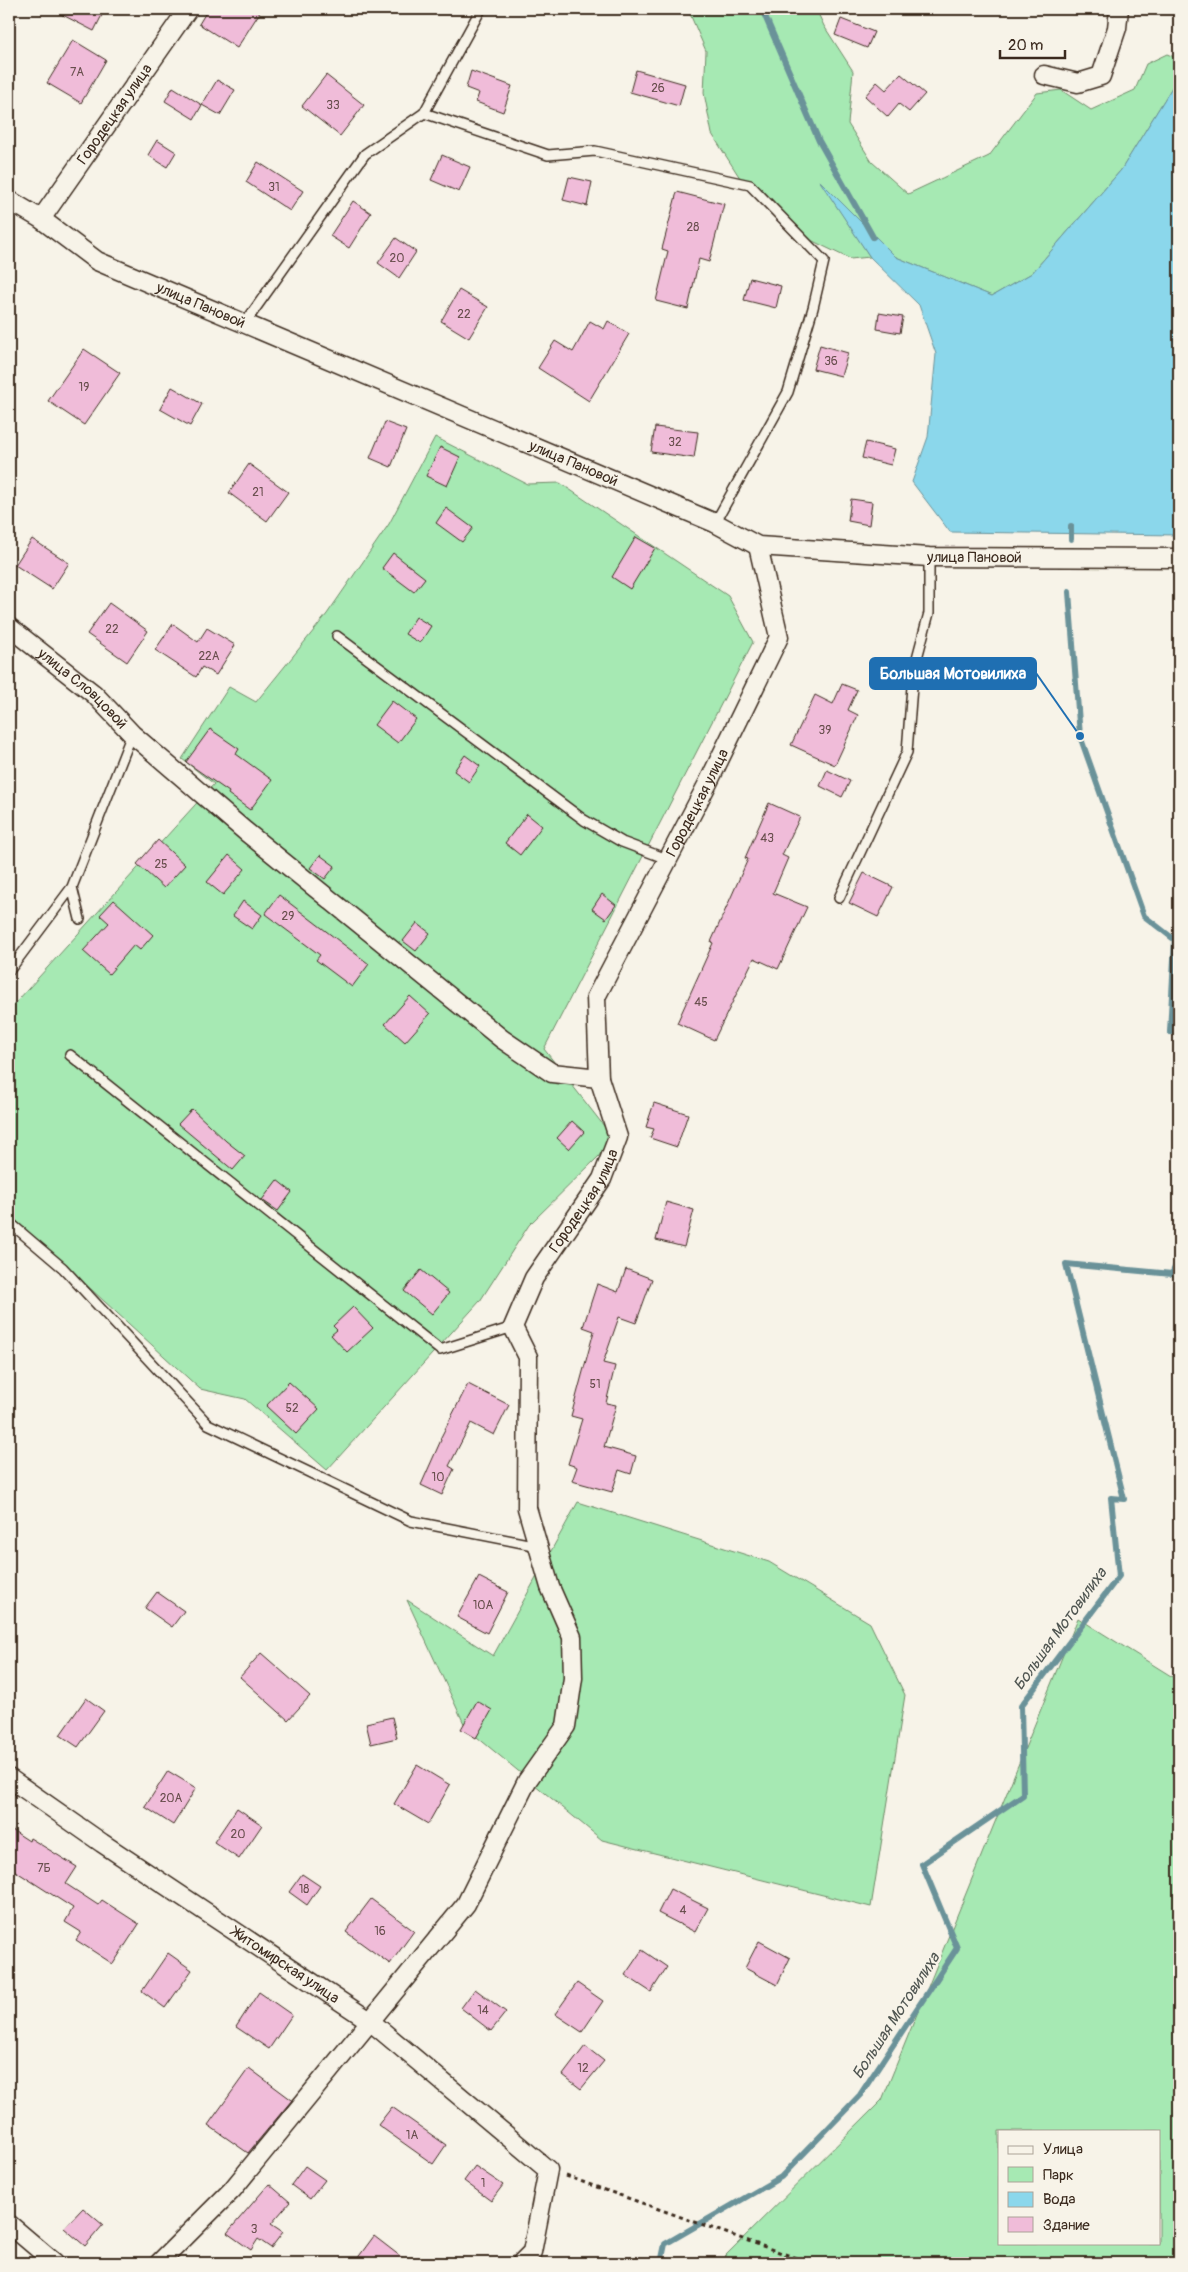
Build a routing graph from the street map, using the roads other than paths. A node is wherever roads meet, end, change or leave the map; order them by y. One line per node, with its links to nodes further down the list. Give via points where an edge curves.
1 (188, 9): 7 (street, Городецкая улица)
2 (481, 9): 5 (lane)
3 (1120, 9): 4 (street, via 1101,76 1078,83)
4 (1044, 75)
5 (424, 113): 8 (lane, via 365,154); 9 (lane, via 548,155 595,151 750,185 824,261 788,392)
6 (9, 200): 7 (street, улица Пановой)
7 (41, 220): 8 (street, улица Пановой, via 97,261)
8 (245, 323): 9 (street, улица Пановой)
9 (715, 523): 10 (street, улица Пановой)
10 (758, 546): 11 (street, улица Пановой); 16 (street, Городецкая улица, via 779,637)
11 (929, 558): 12 (street, улица Пановой); 18 (lane, via 929,613 913,673 907,752)
12 (1179, 558)
13 (9, 627): 15 (street, улица Словцовой, via 94,694)
14 (337, 636): 16 (lane, via 584,820 622,842)
15 (132, 734): 17 (lane); 22 (street, улица Словцовой, via 245,831 502,1040 552,1073)
16 (667, 859): 22 (street, Городецкая улица, via 596,997)
17 (72, 887): 19 (lane); 20 (lane)
18 (839, 898)
19 (80, 919)
20 (9, 971)
21 (70, 1055): 24 (lane, via 440,1350)
22 (599, 1078): 24 (street, Городецкая улица, via 618,1137 602,1178 534,1278)
23 (9, 1222): 25 (lane, via 63,1268 208,1424 411,1521)
24 (513, 1327): 25 (street, via 528,1358 527,1508)
25 (538, 1546): 27 (street, via 550,1587 572,1637 573,1678 566,1726 528,1781 466,1904)
26 (9, 1778): 27 (street, Житомирская улица)
27 (370, 2021): 30 (street, via 232,2190); 31 (street, Житомирская улица, via 548,2170 532,2252)
28 (9, 2224): 29 (street)
29 (54, 2263)
30 (159, 2263)
31 (521, 2263)

